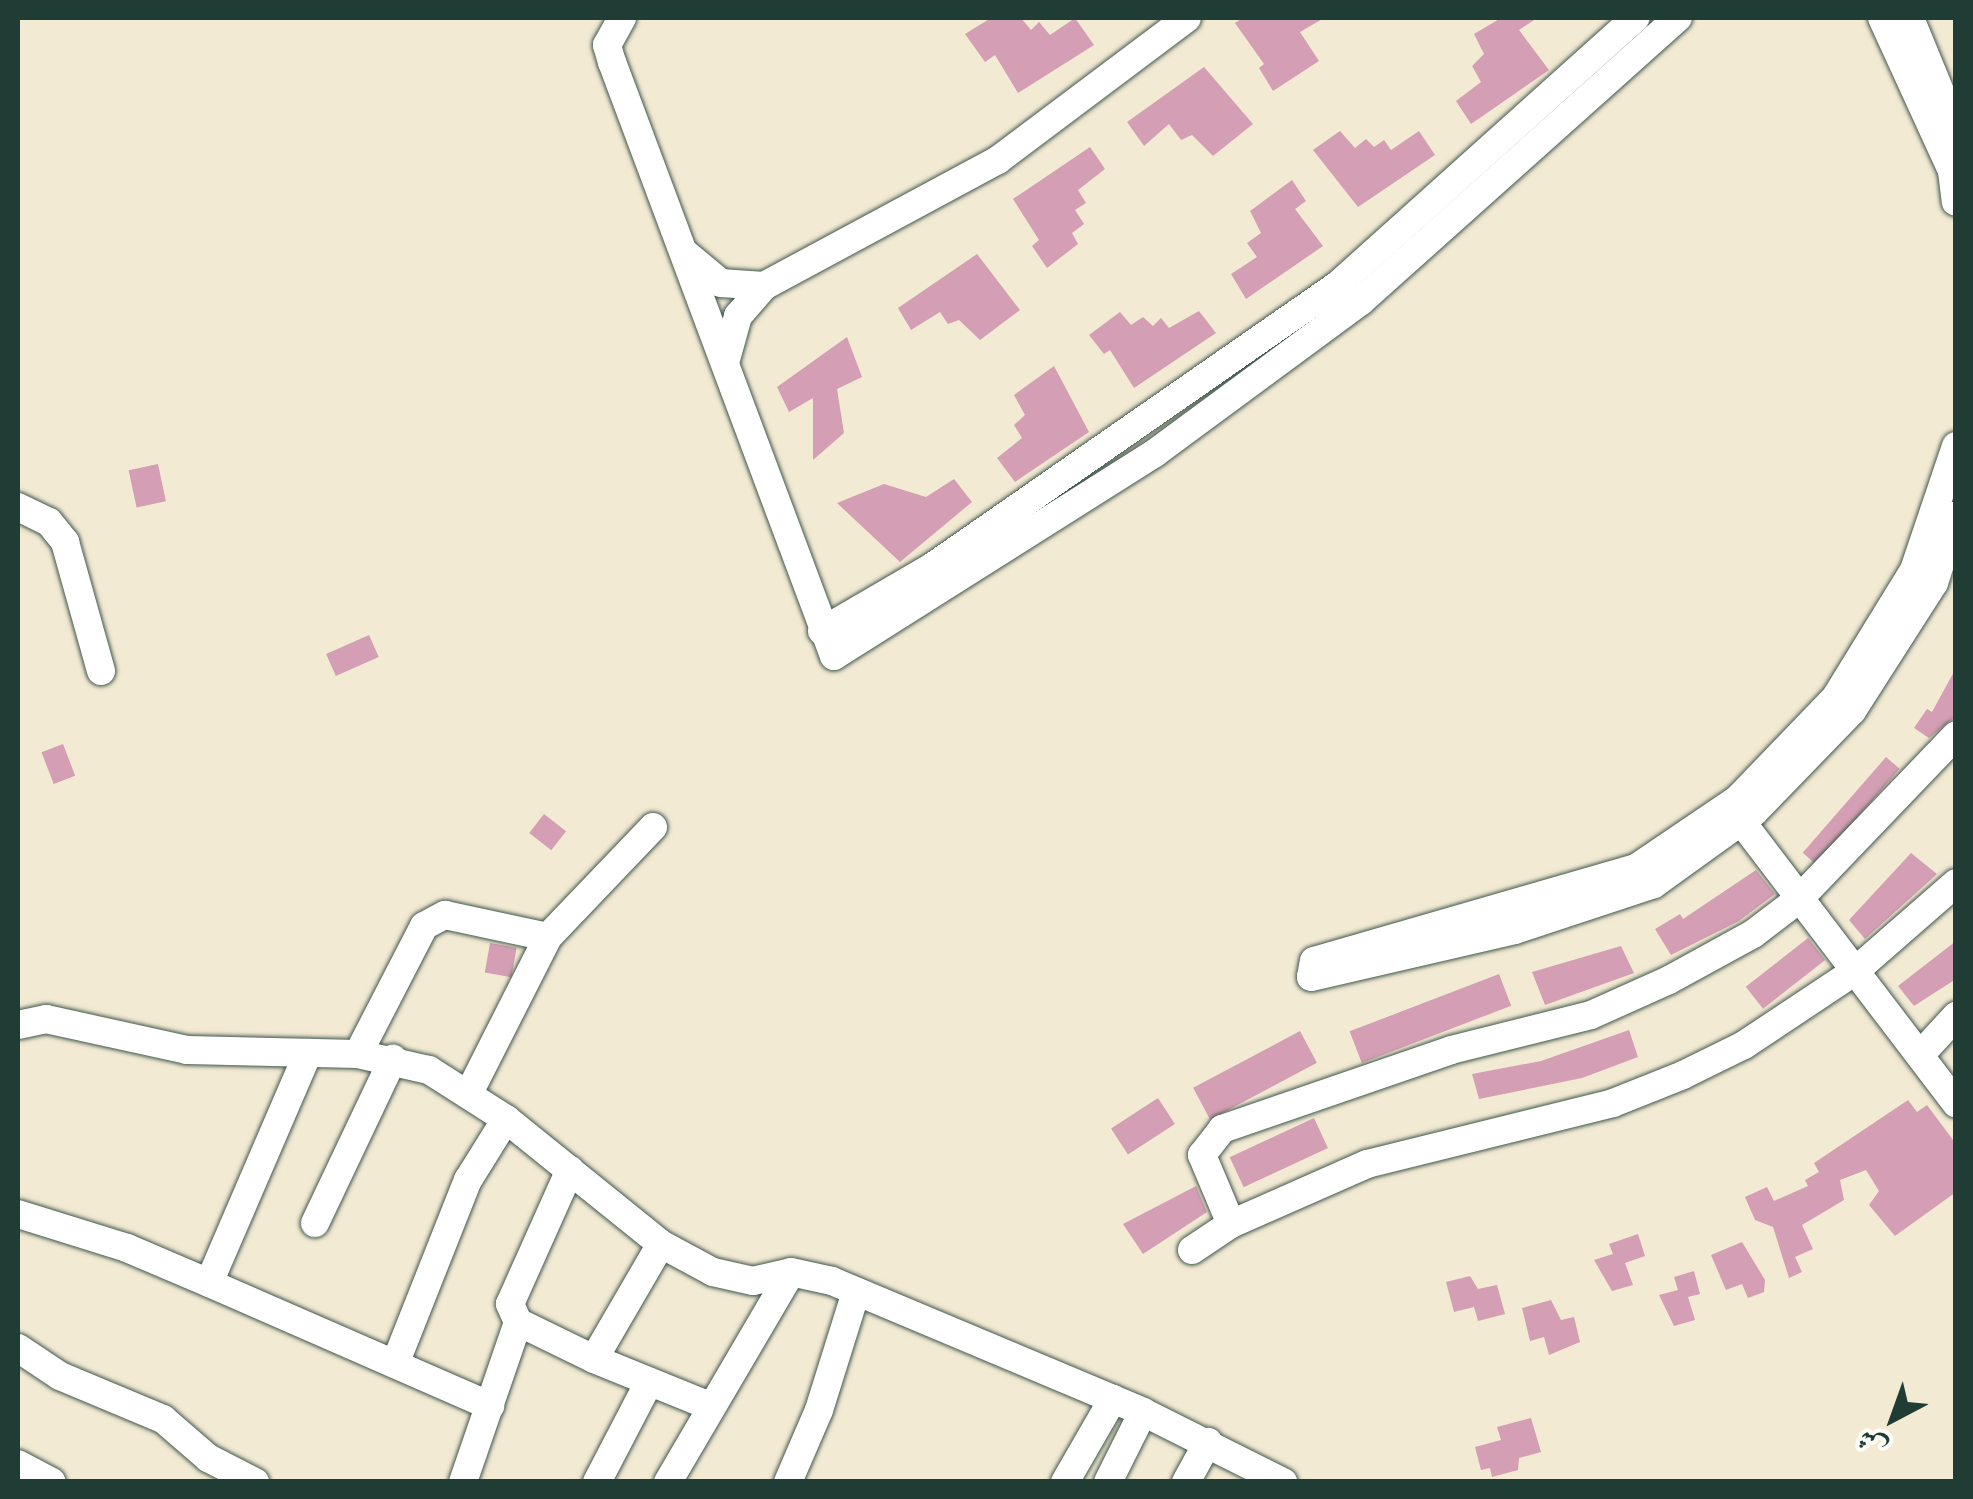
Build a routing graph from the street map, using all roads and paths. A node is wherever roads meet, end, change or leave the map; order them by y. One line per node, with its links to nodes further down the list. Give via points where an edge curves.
1 (622, 18): 9 (street, via 607,45)
2 (1187, 18): 10 (street, via 998,160)
3 (1635, 18): 15 (street, via 1340,283)
4 (1678, 18): 15 (street, via 1361,301 1154,453)
5 (1882, 18): 8 (street, via 1952,172)
6 (1910, 18): 7 (street)
7 (1956, 130)
8 (1956, 202)
9 (680, 248): 10 (street, via 721,282); 11 (street)
10 (764, 286): 11 (street, via 738,316)
11 (725, 363): 15 (street)
12 (1956, 446): 18 (street, via 1904,586 1836,696 1738,798 1636,868 1314,961 1309,973 1322,979 1516,930 1654,884)
13 (18, 507): 16 (street, via 50,522 65,542)
14 (1956, 515): 18 (street, via 1934,583 1852,711)
15 (828, 644)
16 (101, 672)
17 (1956, 735): 21 (street)
18 (1741, 821): 21 (street)
19 (653, 827): 22 (street)
20 (1956, 884): 23 (street)
21 (1799, 898): 23 (street); 36 (street, via 1736,943 1591,1015 1451,1050 1222,1129 1202,1155)
22 (548, 937): 27 (street, via 445,914 424,926); 30 (street)
23 (1854, 972): 28 (street); 36 (street, via 1744,1045 1683,1075 1613,1103 1367,1164)
24 (1956, 1016): 28 (street)
25 (18, 1025): 26 (street, via 46,1019 187,1050)
26 (308, 1053): 27 (street); 40 (street)
27 (358, 1054): 29 (street)
28 (1921, 1054): 31 (street)
29 (393, 1059): 30 (street); 35 (street)
30 (469, 1093): 32 (street)
31 (1956, 1104)
32 (506, 1120): 33 (street); 45 (street, via 468,1180)
33 (570, 1170): 37 (street); 42 (street, via 510,1304)
34 (18, 1214): 40 (street)
35 (315, 1224)
36 (1231, 1224): 38 (street)
37 (661, 1244): 39 (street, via 738,1279); 44 (street)
38 (1192, 1250)
39 (792, 1272): 41 (street); 49 (street)
40 (210, 1283): 45 (street)
41 (856, 1292): 47 (street); 58 (street)
42 (518, 1322): 44 (street); 48 (street)
43 (18, 1348): 54 (street, via 60,1376 164,1419 208,1458)
44 (594, 1359): 46 (street)
45 (394, 1364): 48 (street)
46 (649, 1382): 49 (street); 56 (street)
47 (1113, 1399): 50 (street); 59 (street)
48 (490, 1406): 55 (street)
49 (712, 1407): 57 (street)
50 (1144, 1412): 51 (street); 60 (street)
51 (1208, 1442): 61 (street); 62 (street)
52 (18, 1464): 53 (street)
53 (52, 1482)
54 (255, 1482)
55 (463, 1482)
56 (598, 1482)
57 (668, 1482)
58 (788, 1482)
59 (1065, 1482)
60 (1108, 1482)
61 (1186, 1482)
62 (1283, 1482)

